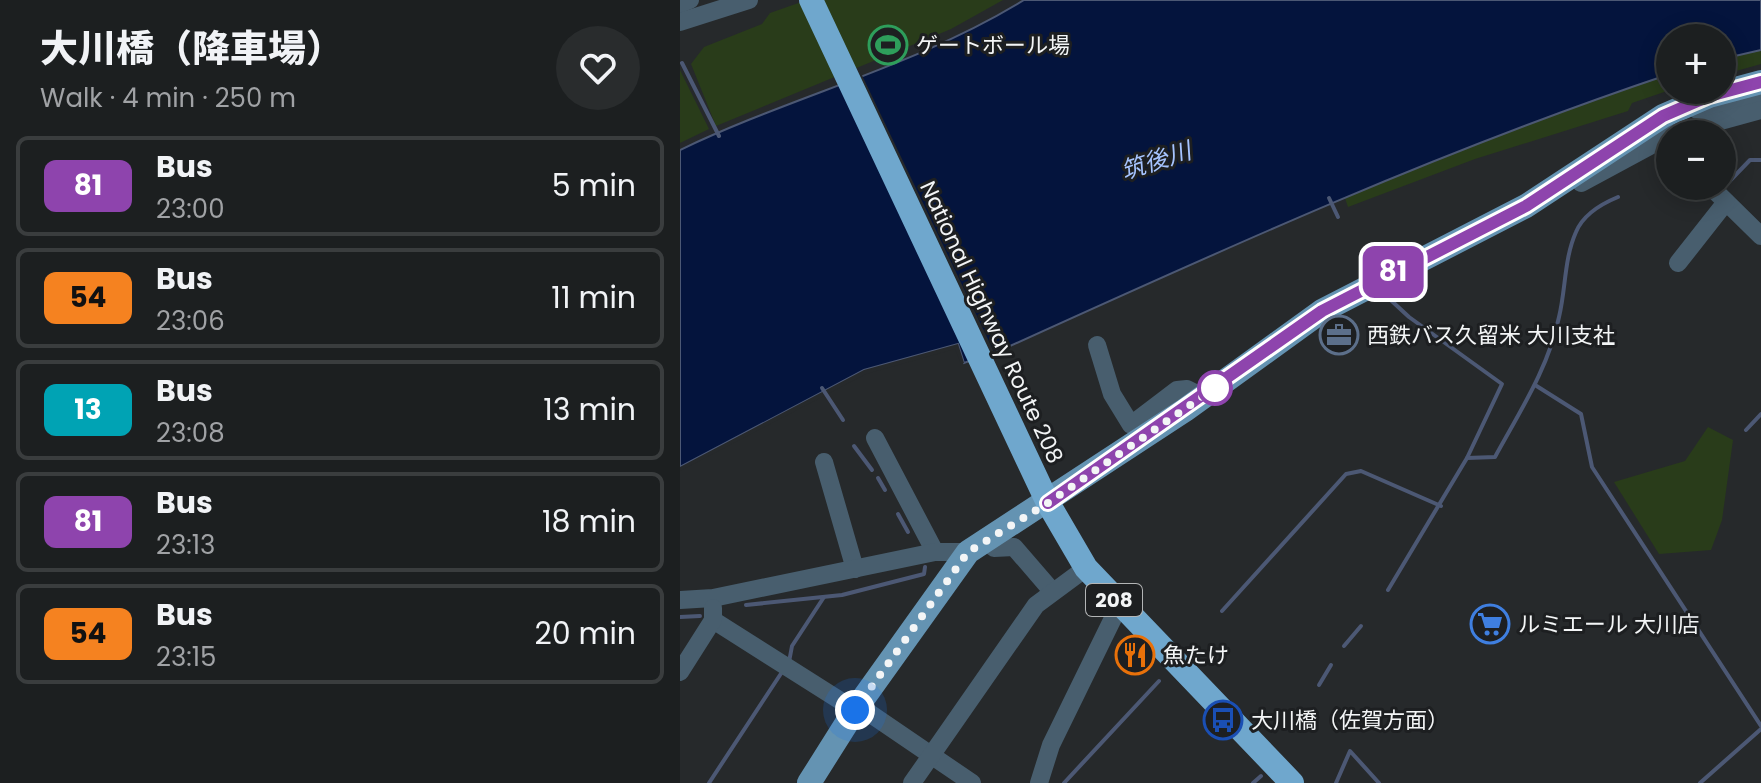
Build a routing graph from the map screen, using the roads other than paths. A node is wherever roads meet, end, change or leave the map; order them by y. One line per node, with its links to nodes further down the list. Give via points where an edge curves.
1 (749, 0): 3 (street)
2 (811, 0): 20 (highway, National Highway Route 208 / 208)
3 (707, 15): 4 (street); 5 (street)
4 (680, 22)
5 (680, 34)
6 (1761, 82): 8 (main road)
7 (1761, 96): 8 (street, via 1702,109)
8 (1682, 106): 13 (main road)
9 (1761, 110): 10 (street)
10 (1730, 120)
11 (1656, 146): 13 (street, via 1549,203)
12 (1726, 202): 14 (street); 15 (street)
13 (1526, 206): 17 (main road, via 1322,311)
14 (1761, 236)
15 (1678, 263)
16 (1097, 345): 17 (street, via 1112,394 1131,425 1177,390)
17 (1203, 397): 20 (main road)
18 (875, 438): 22 (street)
19 (824, 462): 24 (street)
20 (1048, 503): 21 (main road); 23 (highway, National Highway Route 208 / 208)
21 (977, 546): 22 (street); 25 (street, via 1014,547); 31 (main road)
22 (935, 552): 24 (street)
23 (1086, 568): 25 (street); 28 (highway, National Highway Route 208 / 208)
24 (855, 569): 26 (street)
25 (1052, 591): 32 (street, via 1008,642)
26 (713, 598): 27 (street); 29 (street)
27 (680, 600)
28 (1119, 606): 36 (street, via 1051,745); 37 (highway, National Highway Route 208 / 208)
29 (713, 620): 30 (street); 31 (street)
30 (680, 672)
31 (857, 708): 32 (street); 33 (main road)
32 (930, 754): 34 (street); 35 (street)
33 (809, 783)
34 (912, 783)
35 (972, 783)
36 (1039, 783)
37 (1292, 783)

